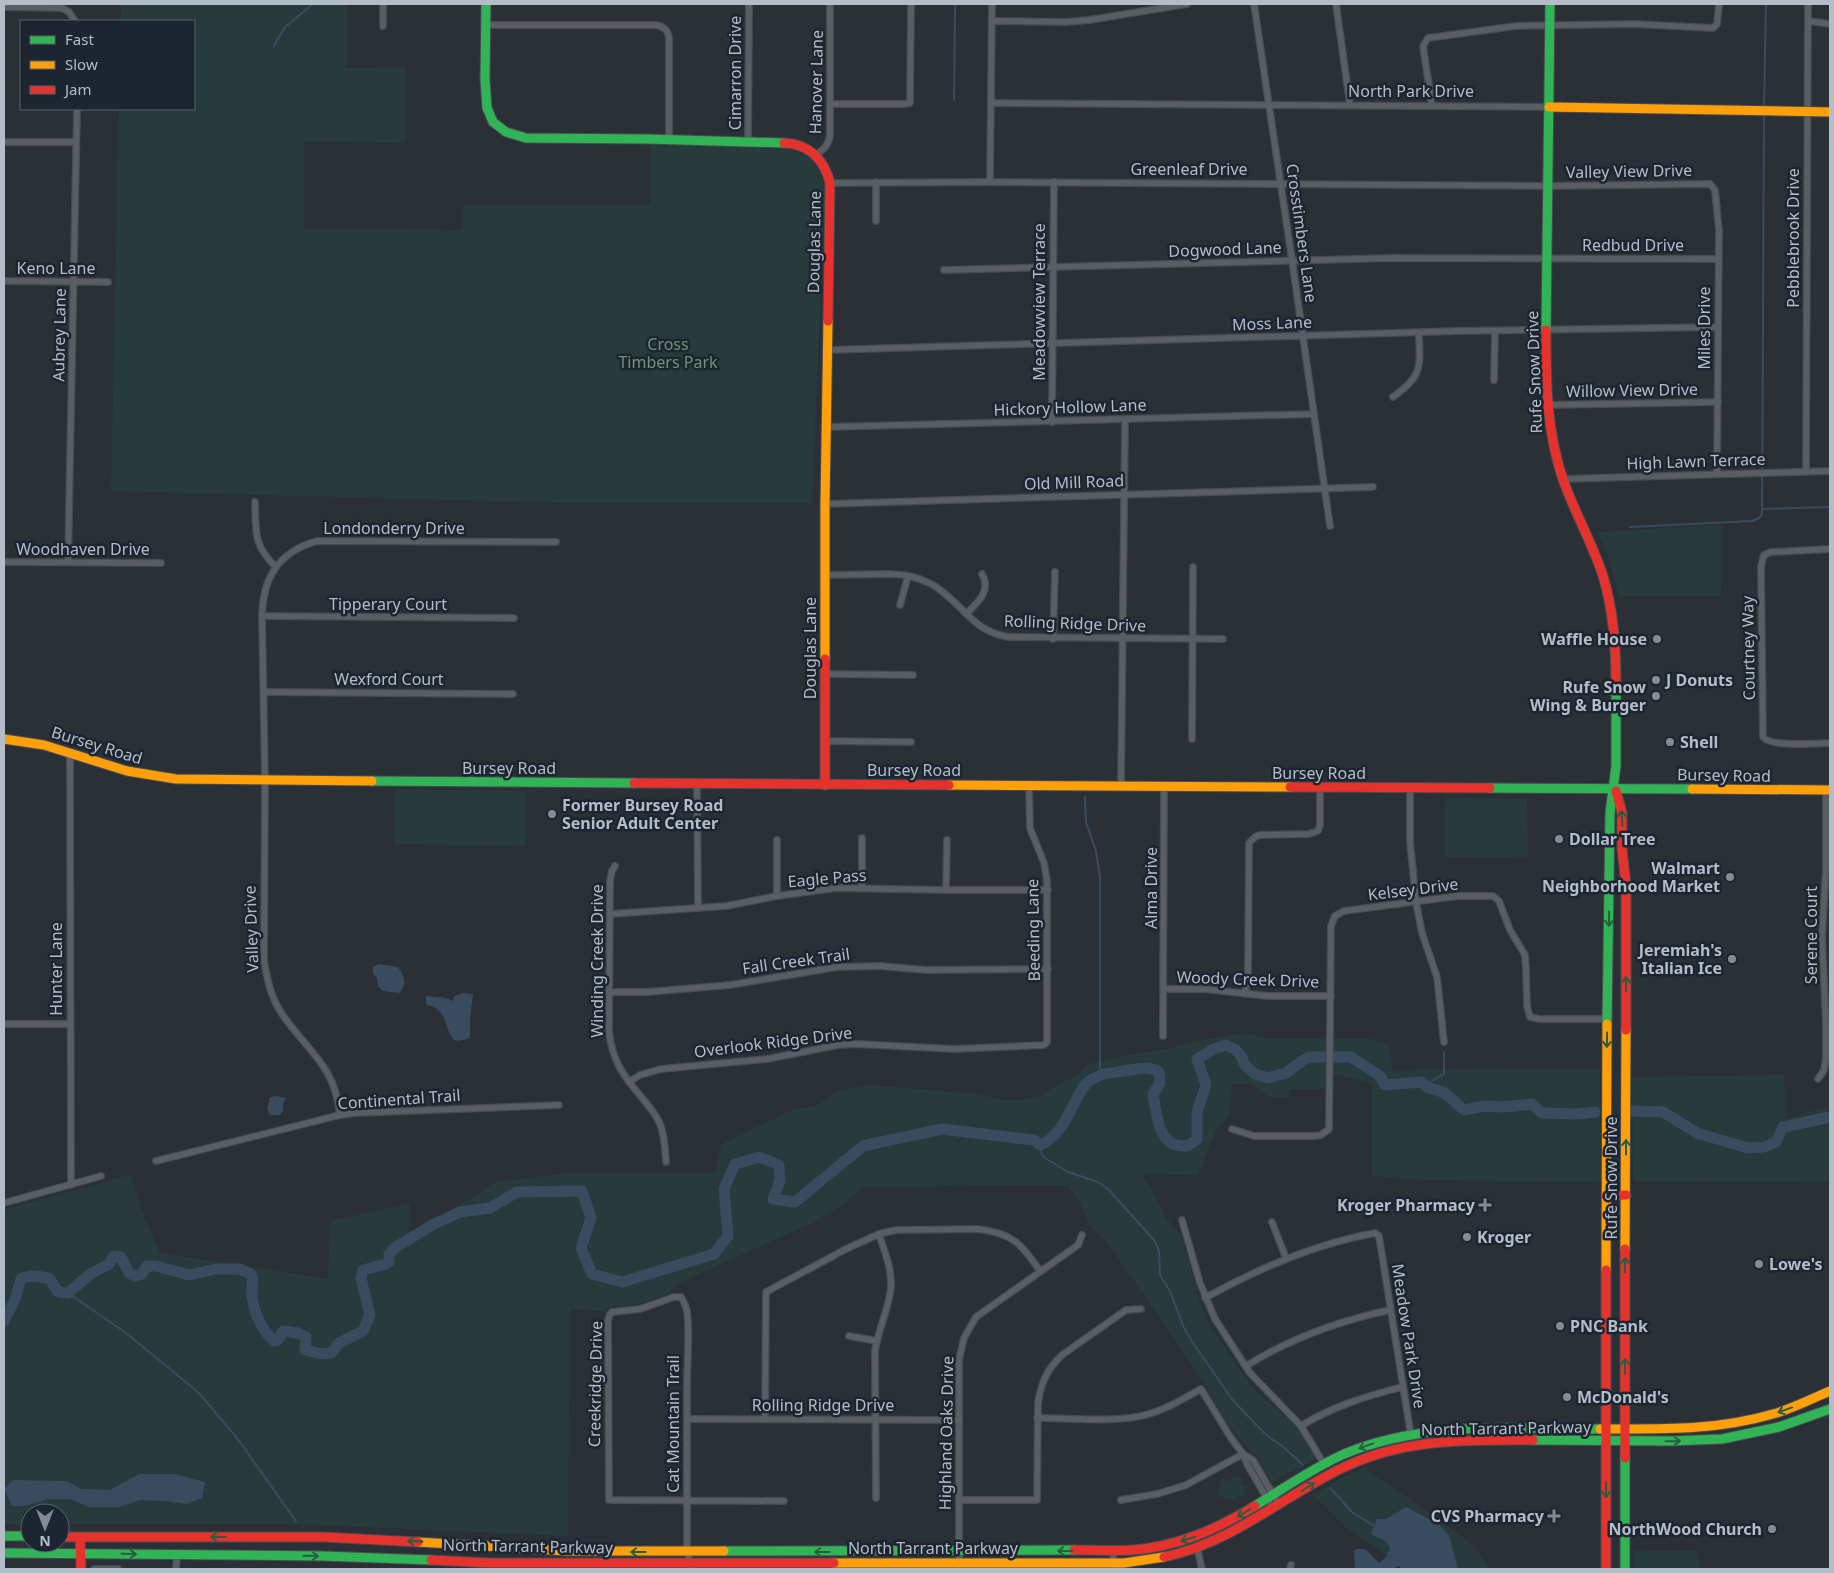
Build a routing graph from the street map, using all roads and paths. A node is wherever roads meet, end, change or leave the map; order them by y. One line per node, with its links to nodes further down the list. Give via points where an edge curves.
1 (383, 4): 20 (street)
2 (486, 4): 18 (main road)
3 (749, 4): 33 (street, Cimarron Drive)
4 (830, 4): 22 (street, Hanover Lane)
5 (911, 4): 22 (street, via 911,101 908,104)
6 (992, 4): 15 (street)
7 (1187, 4): 15 (street, via 1089,20)
8 (1254, 4): 23 (street, Crosstimbers Lane)
9 (1336, 4): 24 (street)
10 (1550, 4): 19 (main road, Rufe Snow Drive)
11 (1719, 4): 19 (street, via 1718,24 1713,28 1634,24)
12 (1808, 4): 16 (street, Pebblebrook Drive)
13 (4, 7): 14 (street, via 62,8)
14 (74, 20)
15 (992, 21): 21 (street)
16 (1808, 21): 17 (street); 28 (street, Pebblebrook Drive)
17 (1830, 24)
18 (486, 25): 30 (main road, via 487,109 503,131 526,138); 30 (street, via 656,25 665,28 670,40)
19 (1550, 25): 25 (street, via 1516,26 1428,38 1423,46); 26 (main road, Rufe Snow Drive)
20 (383, 26)
21 (992, 103): 23 (street, North Park Drive); 36 (street)
22 (830, 104): 34 (street, Hanover Lane, via 829,141)
23 (1270, 105): 24 (street, North Park Drive); 39 (street, Crosstimbers Lane)
24 (1350, 105): 25 (street, North Park Drive)
25 (1432, 106): 26 (street, North Park Drive)
26 (1549, 107): 28 (main road, North Park Drive); 41 (main road, Rufe Snow Drive)
27 (77, 110): 32 (street, Aubrey Lane)
28 (1807, 112): 29 (main road, North Park Drive); 66 (street, Pebblebrook Drive)
29 (1830, 112)
30 (669, 139): 33 (main road)
31 (4, 142): 32 (street)
32 (76, 142): 49 (street, Aubrey Lane)
33 (748, 142): 34 (main road, via 795,144)
34 (816, 155): 38 (main road, Douglas Lane, via 825,167)
35 (876, 182): 36 (street, Greenleaf Drive); 38 (street, Greenleaf Drive); 42 (street)
36 (990, 182): 37 (street, Greenleaf Drive)
37 (1054, 182): 39 (street, Greenleaf Drive); 46 (street, Meadowview Terrace)
38 (830, 183): 57 (main road, Douglas Lane)
39 (1281, 184): 41 (street, Greenleaf Drive); 45 (street, Crosstimbers Lane)
40 (1710, 184): 41 (street, Valley View Drive); 44 (street, Miles Drive, via 1716,196)
41 (1548, 186): 43 (main road, Rufe Snow Drive)
42 (876, 221)
43 (1547, 258): 44 (street, Redbud Drive); 45 (street, Dogwood Lane); 53 (main road, Rufe Snow Drive)
44 (1718, 258): 51 (street, Miles Drive)
45 (1292, 260): 46 (street, Dogwood Lane); 55 (street, Crosstimbers Lane)
46 (1053, 267): 47 (street, Dogwood Lane); 56 (street, Meadowview Terrace)
47 (944, 270)
48 (4, 281): 49 (street, Keno Lane)
49 (74, 282): 50 (street, Keno Lane); 79 (street, Aubrey Lane)
50 (108, 282)
51 (1718, 328): 53 (street, Moss Lane); 60 (street, Miles Drive)
52 (1495, 331): 53 (street, Moss Lane); 54 (street, Moss Lane); 58 (street)
53 (1546, 331): 61 (main road, Rufe Snow Drive)
54 (1419, 333): 55 (street, Moss Lane); 59 (street, via 1418,370 1411,384)
55 (1303, 336): 56 (street, Moss Lane); 62 (street, Crosstimbers Lane)
56 (1053, 343): 57 (street, Moss Lane); 64 (street, Meadowview Terrace)
57 (827, 350): 65 (main road, Douglas Lane)
58 (1494, 380)
59 (1393, 397)
60 (1718, 402): 61 (street, Willow View Drive); 68 (street, Miles Drive)
61 (1547, 405): 69 (main road, Rufe Snow Drive)
62 (1314, 414): 63 (street, Hickory Hollow Lane); 71 (street, Crosstimbers Lane)
63 (1125, 420): 64 (street, Hickory Hollow Lane); 72 (street)
64 (1052, 422): 65 (street, Hickory Hollow Lane)
65 (826, 428): 74 (main road, Douglas Lane)
66 (1806, 472): 67 (street, High Lawn Terrace); 68 (street, High Lawn Terrace)
67 (1830, 472)
68 (1716, 474): 69 (street, High Lawn Terrace)
69 (1562, 479): 113 (main road, Rufe Snow Drive, via 1596,556 1611,608 1616,656)
70 (1373, 487): 71 (street, Old Mill Road)
71 (1324, 488): 72 (street, Old Mill Road); 75 (street, Crosstimbers Lane)
72 (1124, 495): 74 (street, Old Mill Road); 92 (street)
73 (255, 502): 81 (street, via 260,550)
74 (825, 504): 85 (main road, Douglas Lane)
75 (1330, 526)
76 (556, 542): 81 (street, Londonderry Drive, via 317,541 294,551)
77 (1830, 549): 103 (street, Courtney Way, via 1779,550 1764,555 1760,566 1762,732 1765,740)
78 (4, 562): 79 (street, Woodhaven Drive)
79 (68, 562): 80 (street, Woodhaven Drive)
80 (161, 563)
81 (276, 567): 89 (street, Londonderry Drive, via 264,592)
82 (1193, 567): 93 (street)
83 (1055, 572): 91 (street)
84 (982, 574): 88 (street, via 984,592)
85 (825, 575): 86 (street, Rolling Ridge Drive); 95 (main road, Douglas Lane)
86 (908, 576): 87 (street); 88 (street, Rolling Ridge Drive, via 932,584)
87 (900, 605)
88 (966, 614): 91 (street, Rolling Ridge Drive, via 980,626 1008,638)
89 (262, 616): 90 (street, Tipperary Court); 97 (street, Londonderry Drive)
90 (514, 618)
91 (1053, 639): 92 (street, Rolling Ridge Drive)
92 (1124, 639): 93 (street, Rolling Ridge Drive); 109 (street)
93 (1192, 639): 94 (street, Rolling Ridge Drive); 100 (street)
94 (1223, 639)
95 (825, 674): 96 (street); 101 (main road, Douglas Lane)
96 (914, 674)
97 (264, 692): 98 (street, Wexford Court); 105 (street, Londonderry Drive)
98 (513, 694)
99 (4, 739): 104 (main road, Bursey Road, via 40,742)
100 (1192, 739)
101 (825, 741): 102 (street); 107 (main road, Douglas Lane)
102 (912, 742)
103 (1830, 744)
104 (70, 752): 105 (main road, Bursey Road, via 109,767 150,776 186,780); 135 (street, Hunter Lane)
105 (265, 780): 106 (main road, Bursey Road); 142 (street, Valley Drive, via 263,944 266,974 282,1014 326,1070 336,1092)
106 (697, 784): 107 (main road, Bursey Road); 124 (street)
107 (825, 785): 108 (main road, Bursey Road)
108 (1029, 786): 109 (main road, Bursey Road); 121 (street, Beeding Lane, via 1030,828 1044,863)
109 (1121, 787): 110 (main road, Bursey Road)
110 (1164, 787): 111 (main road, Bursey Road); 129 (street, Alma Drive)
111 (1320, 788): 112 (main road, Bursey Road); 131 (street, via 1318,831 1259,835 1252,839 1248,849 1248,972)
112 (1410, 788): 113 (main road, Bursey Road); 123 (street, via 1410,841)
113 (1615, 788): 114 (main road, Bursey Road); 126 (main road, Rufe Snow Drive, one-way to 126, via 1610,813); 127 (main road, Rufe Snow Drive, one-way to 113, via 1622,813)
114 (1828, 790): 139 (street, Serene Court, via 1822,937 1826,1059)
115 (862, 838): 119 (street)
116 (777, 840): 122 (street)
117 (947, 840): 120 (street)
118 (616, 866): 125 (street, Winding Creek Drive, via 610,881)
119 (862, 887): 120 (street, Eagle Pass); 122 (street, Eagle Pass)
120 (946, 890): 121 (street, Eagle Pass)
121 (1048, 890): 128 (street, Beeding Lane)
122 (777, 896): 124 (street, Eagle Pass)
123 (1416, 902): 132 (street, Kelsey Drive, via 1344,911 1335,916 1331,926); 133 (street, Kelsey Drive, via 1473,895 1496,898 1525,955 1530,1017); 137 (street, via 1422,933 1437,977)
124 (698, 908): 125 (street, Eagle Pass)
125 (610, 914): 130 (street, Winding Creek Drive)
126 (1609, 939): 127 (main road); 133 (main road, Rufe Snow Drive)
127 (1626, 939): 148 (main road, Rufe Snow Drive, one-way to 127)
128 (1048, 969): 130 (street, Fall Creek Trail, via 837,967 730,985); 138 (street, Beeding Lane, via 1048,1034)
129 (1164, 989): 131 (street, Woody Creek Drive); 136 (street, Alma Drive)
130 (610, 992): 140 (street, Winding Creek Drive, via 611,1045 616,1062)
131 (1245, 994): 132 (street, Woody Creek Drive)
132 (1331, 996): 143 (street, via 1330,1124 1326,1132 1315,1136 1254,1136)
133 (1607, 1019): 149 (main road, Rufe Snow Drive, one-way to 149)
134 (4, 1024): 135 (street)
135 (70, 1024): 147 (street, Hunter Lane)
136 (1163, 1036)
137 (1444, 1042)
138 (1044, 1045): 140 (street, Overlook Ridge Drive, via 954,1049 838,1045 767,1059 661,1069)
139 (1818, 1079)
140 (629, 1082): 145 (street, Winding Creek Drive, via 656,1114 664,1136)
141 (559, 1105): 142 (street, Continental Trail)
142 (340, 1115): 144 (street, Continental Trail)
143 (1232, 1129)
144 (156, 1161)
145 (666, 1162)
146 (101, 1176): 147 (street)
147 (71, 1185): 150 (street)
148 (1626, 1195): 149 (main road); 160 (main road, Rufe Snow Drive, one-way to 148)
149 (1606, 1196): 159 (main road, Rufe Snow Drive)
150 (4, 1203)
151 (1182, 1220): 158 (street)
152 (1272, 1222): 155 (street)
153 (879, 1234): 156 (street, via 902,1230 990,1230 1017,1242); 164 (street, via 891,1282); 171 (street, via 766,1292)
154 (1082, 1235): 156 (street, Highland Oaks Drive, via 1078,1244)
155 (1286, 1258): 158 (street); 162 (street, Meadow Park Drive, via 1375,1233 1379,1236)
156 (1040, 1271): 173 (street, Highland Oaks Drive, via 986,1308 967,1331 959,1360)
157 (681, 1297): 170 (street, Cat Mountain Trail, via 687,1312); 187 (street, Creekridge Drive, via 610,1314 609,1500)
158 (1205, 1298): 165 (street)
159 (1607, 1298): 160 (main road); 176 (main road, Rufe Snow Drive)
160 (1625, 1298): 177 (main road, Rufe Snow Drive, one-way to 160)
161 (1142, 1309): 169 (street, via 1126,1310 1054,1362 1040,1388)
162 (1390, 1310): 165 (street, via 1313,1331); 166 (street, Meadow Park Drive)
163 (850, 1336): 164 (street)
164 (877, 1342): 172 (street)
165 (1246, 1366): 174 (street)
166 (1402, 1388): 174 (street, via 1344,1404); 178 (street, Meadow Park Drive)
167 (1830, 1391): 177 (main road, North Tarrant Parkway, one-way to 177, via 1774,1414 1741,1422 1693,1429)
168 (1830, 1409): 181 (main road, North Tarrant Parkway, one-way to 168, via 1691,1441 1746,1435 1804,1420)
169 (1038, 1418): 183 (street, via 1143,1416 1201,1389); 188 (street, via 1037,1500)
170 (687, 1419): 171 (street, Rolling Ridge Drive); 187 (street, Cat Mountain Trail)
171 (766, 1419): 172 (street, Rolling Ridge Drive)
172 (875, 1419): 173 (street, Rolling Ridge Drive); 186 (street)
173 (958, 1420): 188 (street, Highland Oaks Drive)
174 (1301, 1426): 184 (street)
175 (1513, 1428): 176 (main road, North Tarrant Parkway); 178 (main road, North Tarrant Parkway, via 1451,1429); 179 (main road)
176 (1607, 1429): 177 (main road, North Tarrant Parkway); 180 (main road, Rufe Snow Drive)
177 (1624, 1429): 181 (main road, Rufe Snow Drive)
178 (1410, 1434): 182 (street, Meadow Park Drive); 184 (main road, North Tarrant Parkway, one-way to 184, via 1345,1454)
179 (1513, 1440): 180 (main road, North Tarrant Parkway); 182 (main road, North Tarrant Parkway)
180 (1606, 1441): 181 (main road, North Tarrant Parkway); 211 (main road, Rufe Snow Drive, one-way to 211)
181 (1624, 1441): 212 (main road, Rufe Snow Drive)
182 (1412, 1444): 191 (main road, North Tarrant Parkway, one-way to 182, via 1351,1463)
183 (1243, 1454): 185 (street, via 1253,1460); 189 (street, via 1186,1485)
184 (1324, 1464): 185 (main road, North Tarrant Parkway)
185 (1270, 1497): 191 (street); 198 (main road, North Tarrant Parkway, one-way to 198, via 1229,1522 1190,1539)
186 (876, 1498)
187 (687, 1500): 190 (street); 199 (street, Cat Mountain Trail)
188 (959, 1500): 197 (street, Highland Oaks Drive)
189 (1121, 1500)
190 (784, 1501)
191 (1276, 1507): 196 (main road, North Tarrant Parkway)
192 (4, 1536): 193 (main road)
193 (20, 1536)
194 (70, 1537): 195 (main road, North Tarrant Parkway)
195 (80, 1537): 199 (main road, North Tarrant Parkway, one-way to 195, via 568,1551 323,1537); 201 (main road)
196 (1197, 1548): 205 (main road, North Tarrant Parkway); 210 (street)
197 (959, 1551): 198 (main road, North Tarrant Parkway, one-way to 197); 199 (main road, North Tarrant Parkway, one-way to 199); 204 (street, Highland Oaks Drive)
198 (1118, 1551): 205 (street); 205 (street)
199 (687, 1552): 203 (street, Cat Mountain Trail)
200 (4, 1553): 201 (main road, North Tarrant Parkway)
201 (80, 1553): 202 (main road, North Tarrant Parkway, one-way to 202); 206 (main road)
202 (177, 1554): 203 (main road, North Tarrant Parkway, one-way to 203); 209 (street)
203 (687, 1566): 204 (main road, North Tarrant Parkway)
204 (959, 1566): 205 (main road, North Tarrant Parkway)
205 (1119, 1566)
206 (80, 1569)
207 (94, 1569): 208 (street)
208 (118, 1569)
209 (176, 1569)
210 (1202, 1569)
211 (1606, 1569)
212 (1625, 1569)

